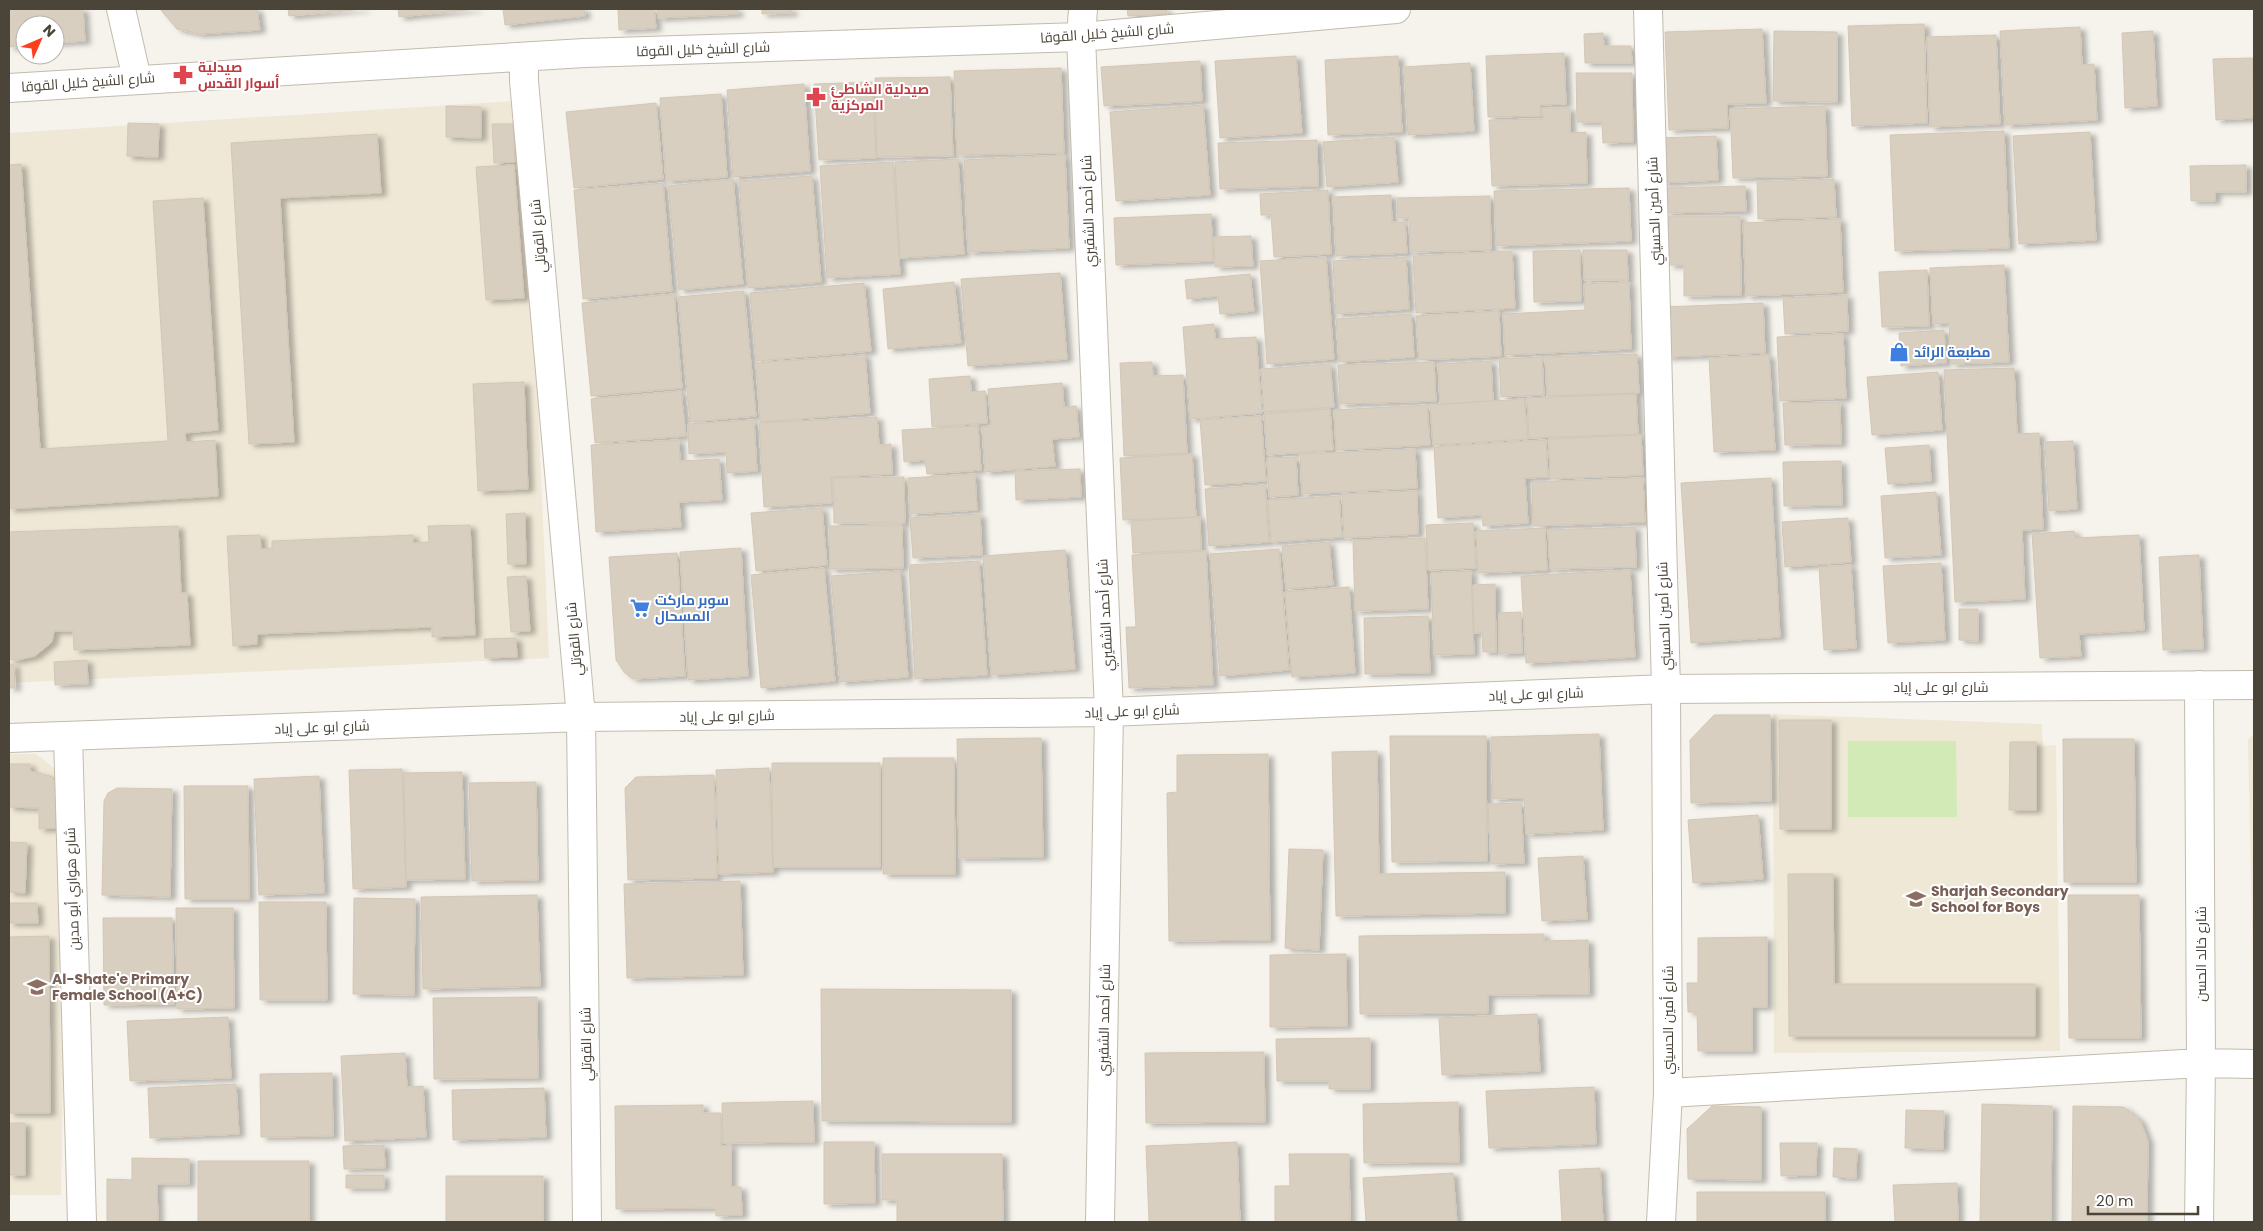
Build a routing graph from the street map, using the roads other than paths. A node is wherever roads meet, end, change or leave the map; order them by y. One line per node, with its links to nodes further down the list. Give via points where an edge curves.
1 (121, 9): 7 (street)
2 (1084, 9): 5 (street, شارع أحمد الشقيري)
3 (1396, 9): 5 (street, شارع الشيخ خليل القوقا)
4 (1648, 9): 11 (street, شارع أمين الحسيني)
5 (1081, 37): 6 (street, شارع الشيخ خليل القوقا); 12 (street, شارع أحمد الشقيري)
6 (524, 57): 7 (street, شارع الشيخ خليل القوقا); 13 (street, شارع القوتلي)
7 (137, 79): 8 (street, شارع الشيخ خليل القوقا)
8 (9, 88)
9 (2199, 685): 10 (street, شارع ابو على إياد); 11 (street, شارع ابو على إياد); 16 (street, شارع خالد الحسن)
10 (2254, 685)
11 (1666, 689): 12 (street, شارع ابو على إياد); 18 (street, شارع أمين الحسيني)
12 (1109, 712): 13 (street, شارع ابو على إياد); 21 (street, شارع أحمد الشقيري)
13 (581, 717): 14 (street, شارع ابو على إياد); 20 (street, شارع القوتلي)
14 (68, 736): 15 (street, شارع ابو على إياد); 19 (street, شارع هواري أبو مدين)
15 (9, 738)
16 (2201, 1063): 17 (street); 18 (street); 23 (street, شارع خالد الحسن)
17 (2254, 1064)
18 (1668, 1093): 22 (street, شارع أمين الحسيني)
19 (82, 1222)
20 (587, 1222)
21 (1100, 1222)
22 (1661, 1222)
23 (2199, 1222)

